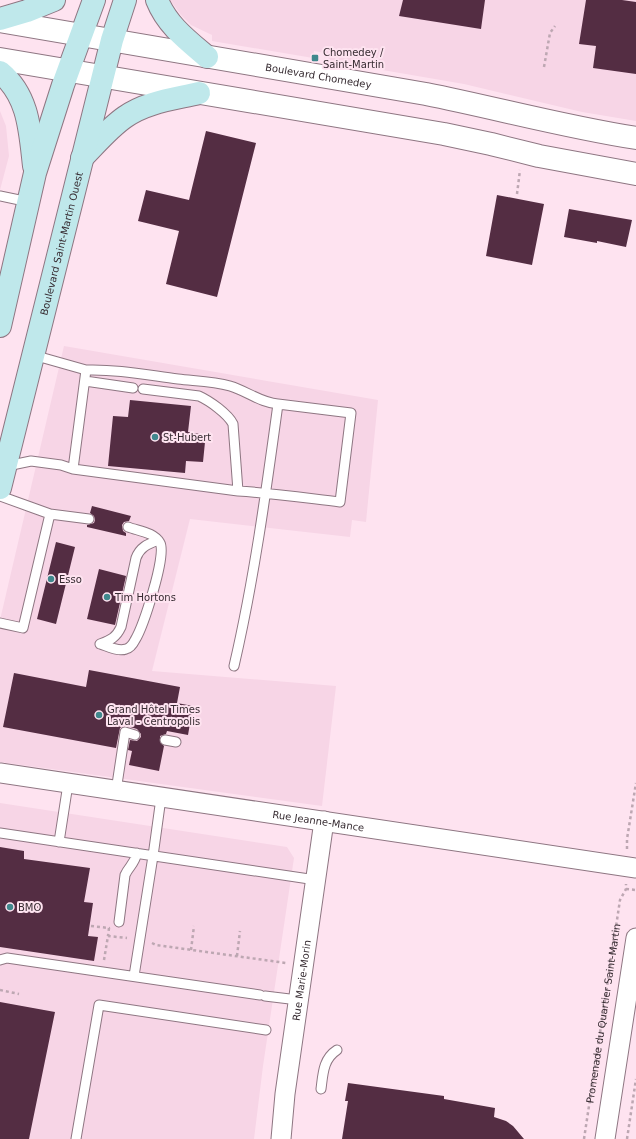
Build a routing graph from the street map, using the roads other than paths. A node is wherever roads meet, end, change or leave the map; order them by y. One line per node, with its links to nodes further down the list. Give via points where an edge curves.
1 (54, 0): 5 (main road)
2 (94, 0): 6 (main road)
3 (125, 0): 7 (main road, Boulevard Saint-Martin Ouest)
4 (157, 0): 8 (main road, via 172,26)
5 (0, 20): 6 (street, Boulevard Chomedey)
6 (81, 35): 7 (street, Boulevard Chomedey); 10 (main road)
7 (112, 40): 8 (street, Boulevard Chomedey); 12 (main road, Boulevard Saint-Martin Ouest)
8 (207, 57): 14 (street, Boulevard Chomedey, via 442,97 588,130)
9 (0, 59): 10 (street)
10 (68, 70): 12 (street); 16 (main road)
11 (0, 72): 16 (main road, via 15,88 25,107)
12 (102, 76): 13 (street); 15 (main road, Boulevard Saint-Martin Ouest)
13 (198, 93): 15 (main road, via 159,102 133,112 113,127); 17 (street, via 466,138 539,156)
14 (636, 138)
15 (81, 158): 22 (main road, Boulevard Saint-Martin Ouest)
16 (35, 173): 19 (main road)
17 (636, 174)
18 (0, 196): 19 (lane)
19 (29, 202): 20 (main road)
20 (6, 272): 21 (main road)
21 (0, 326)
22 (33, 355): 23 (lane); 28 (main road, Boulevard Saint-Martin Ouest)
23 (86, 370): 24 (lane); 27 (lane, via 112,370 211,382 241,390 269,404)
24 (85, 381): 25 (lane); 29 (lane)
25 (133, 388)
26 (143, 390): 31 (lane, via 199,396 227,416 233,424)
27 (278, 404): 32 (lane); 32 (lane, via 351,413 340,502)
28 (5, 466): 29 (lane, via 31,461 60,465); 30 (main road, Boulevard Saint-Martin Ouest)
29 (73, 470): 31 (lane)
30 (0, 488)
31 (238, 490): 32 (lane)
32 (266, 493): 39 (lane, via 251,589)
33 (0, 496): 34 (lane)
34 (50, 514): 35 (lane); 38 (lane, via 23,628)
35 (89, 519)
36 (128, 528): 37 (lane)
37 (158, 540): 37 (lane, via 162,554 152,596 135,642 127,649 121,650 100,644 115,637 121,627 140,549)
38 (0, 624)
39 (234, 666)
40 (135, 735): 45 (lane, via 125,732)
41 (165, 740): 42 (lane)
42 (176, 742)
43 (0, 773): 44 (street, Rue Jeanne-Mance)
44 (68, 784): 45 (street, Rue Jeanne-Mance); 49 (lane)
45 (116, 791): 46 (street, Rue Jeanne-Mance)
46 (161, 798): 47 (street, Rue Jeanne-Mance); 51 (lane)
47 (324, 821): 52 (street, Rue Jeanne-Mance); 53 (street, Rue Marie-Morin)
48 (0, 833): 49 (lane)
49 (59, 842): 50 (lane)
50 (137, 853): 51 (lane); 54 (lane, via 125,875)
51 (153, 856): 53 (lane); 57 (lane)
52 (632, 860)
53 (316, 880): 58 (street, Rue Marie-Morin)
54 (119, 922)
55 (636, 938): 64 (street, Promenade du Quartier Saint-Martin)
56 (0, 960): 57 (lane, via 7,958)
57 (134, 976): 58 (lane)
58 (298, 1000): 63 (street, Rue Marie-Morin)
59 (266, 1030): 62 (lane, via 99,1005)
60 (337, 1050): 61 (lane, via 327,1060)
61 (321, 1089)
62 (76, 1139)
63 (281, 1139)
64 (605, 1139)

